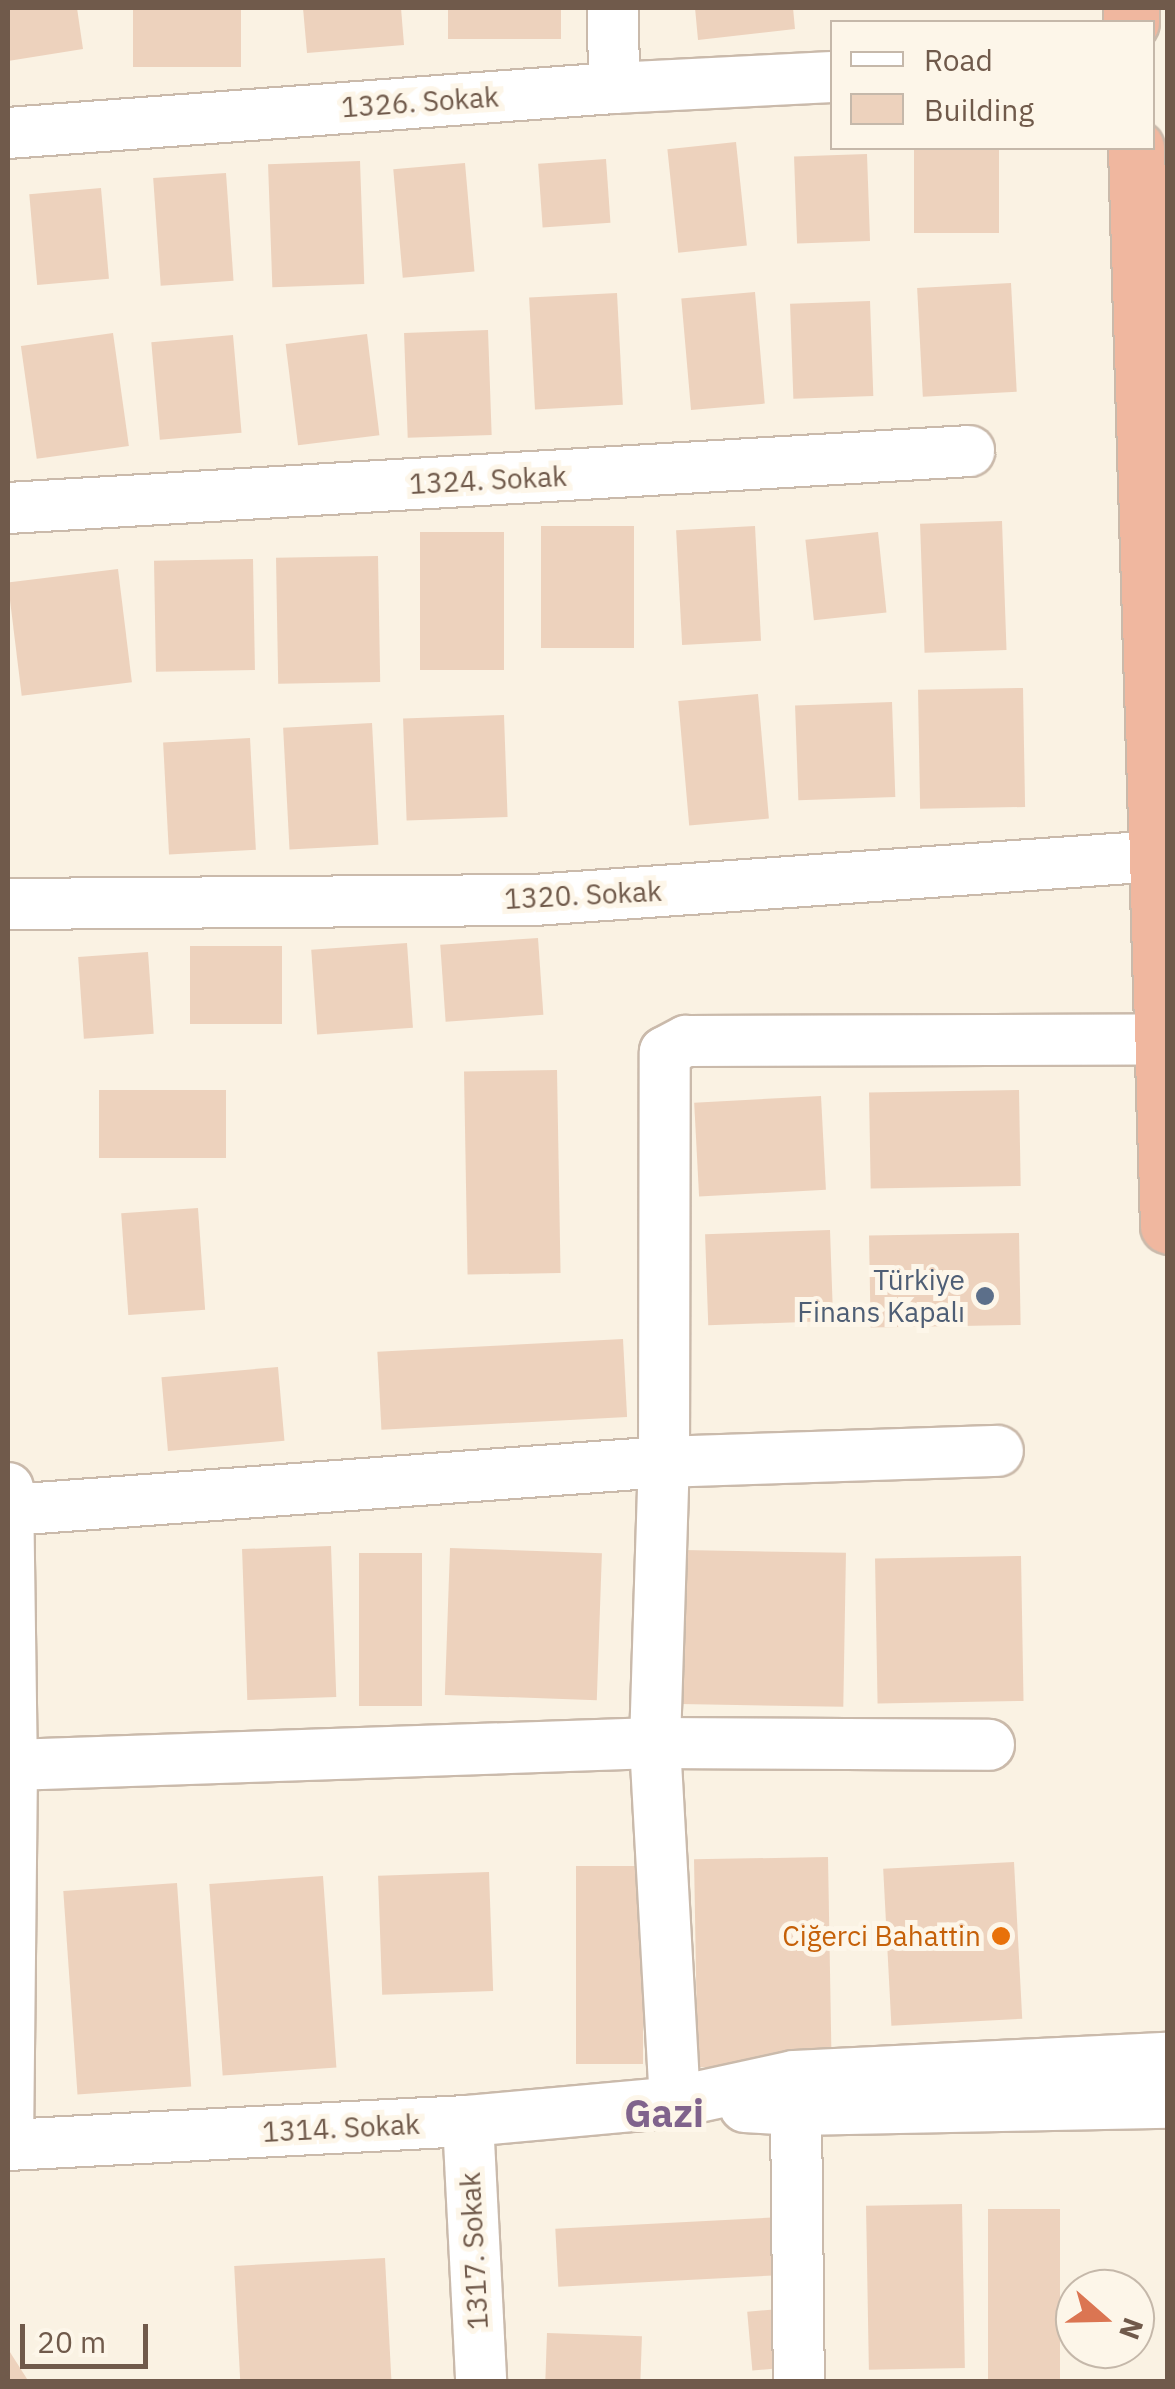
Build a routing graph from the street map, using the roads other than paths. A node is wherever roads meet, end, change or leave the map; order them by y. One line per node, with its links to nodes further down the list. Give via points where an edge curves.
1 (613, 8): 3 (street)
2 (830, 77): 3 (street, 1326. Sokak)
3 (614, 88): 4 (street, 1326. Sokak)
4 (8, 133)
5 (1136, 150): 8 (highway)
6 (969, 451): 7 (street, 1324. Sokak)
7 (8, 508)
8 (1157, 856): 9 (street, 1320. Sokak, via 534,900); 10 (highway)
9 (8, 904)
10 (1163, 1040): 11 (highway); 13 (street, via 686,1041 664,1052)
11 (1168, 1226)
12 (998, 1451): 13 (street)
13 (664, 1462): 14 (street); 16 (street)
14 (9, 1499): 15 (street)
15 (10, 1735): 16 (street); 23 (street)
16 (656, 1742): 17 (street); 19 (street)
17 (989, 1745)
18 (1168, 2058): 19 (street, 1314. Sokak, via 794,2076)
19 (675, 2102): 21 (street, 1314. Sokak); 22 (street, 1314. Sokak)
20 (1168, 2103): 21 (street, 1314. Sokak)
21 (796, 2110): 25 (street)
22 (468, 2121): 23 (street, 1314. Sokak); 24 (street, 1317. Sokak)
23 (8, 2145)
24 (481, 2382)
25 (799, 2382)

